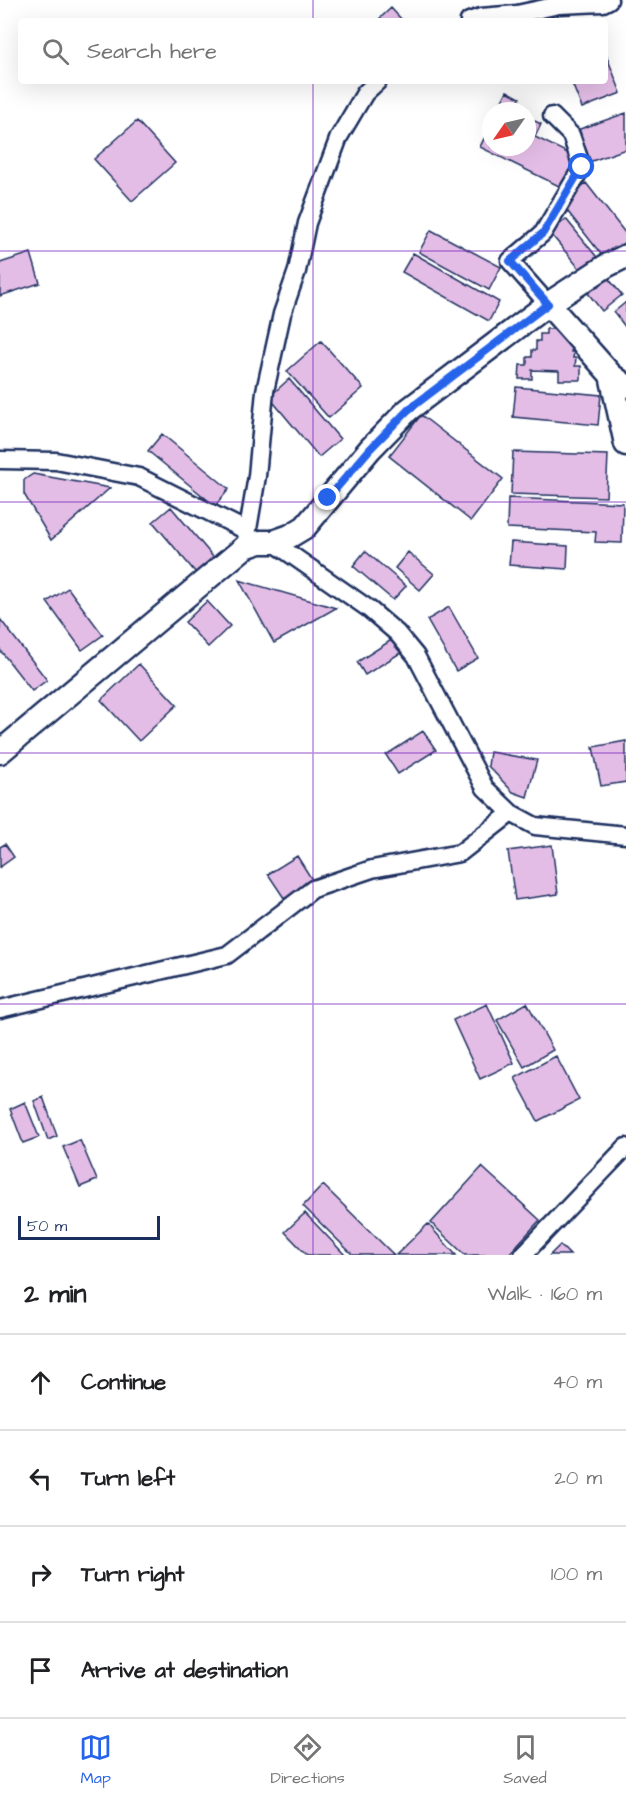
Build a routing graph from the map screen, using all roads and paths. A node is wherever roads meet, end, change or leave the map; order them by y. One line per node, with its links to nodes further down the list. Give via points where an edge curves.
1 (609, 0): 2 (street)
2 (578, 2): 3 (street)
3 (476, 18)
4 (375, 84): 11 (street, via 365,93 339,137 307,223 265,391)
5 (552, 116): 7 (street, via 571,135 582,167 543,233 510,261)
6 (626, 256): 7 (main road)
7 (548, 304): 8 (main road); 12 (main road, via 408,410 305,527)
8 (618, 380): 9 (main road)
9 (626, 444)
10 (0, 460): 11 (street, via 56,461 139,477)
11 (246, 539): 12 (main road); 13 (main road)
12 (273, 542): 14 (street, via 397,633 416,656 485,788)
13 (0, 752)
14 (511, 813): 15 (street, via 535,826); 16 (street, via 460,853 372,869 313,889 227,955)
15 (626, 835)
16 (0, 1009)
17 (626, 1147): 18 (street)
18 (523, 1255)

